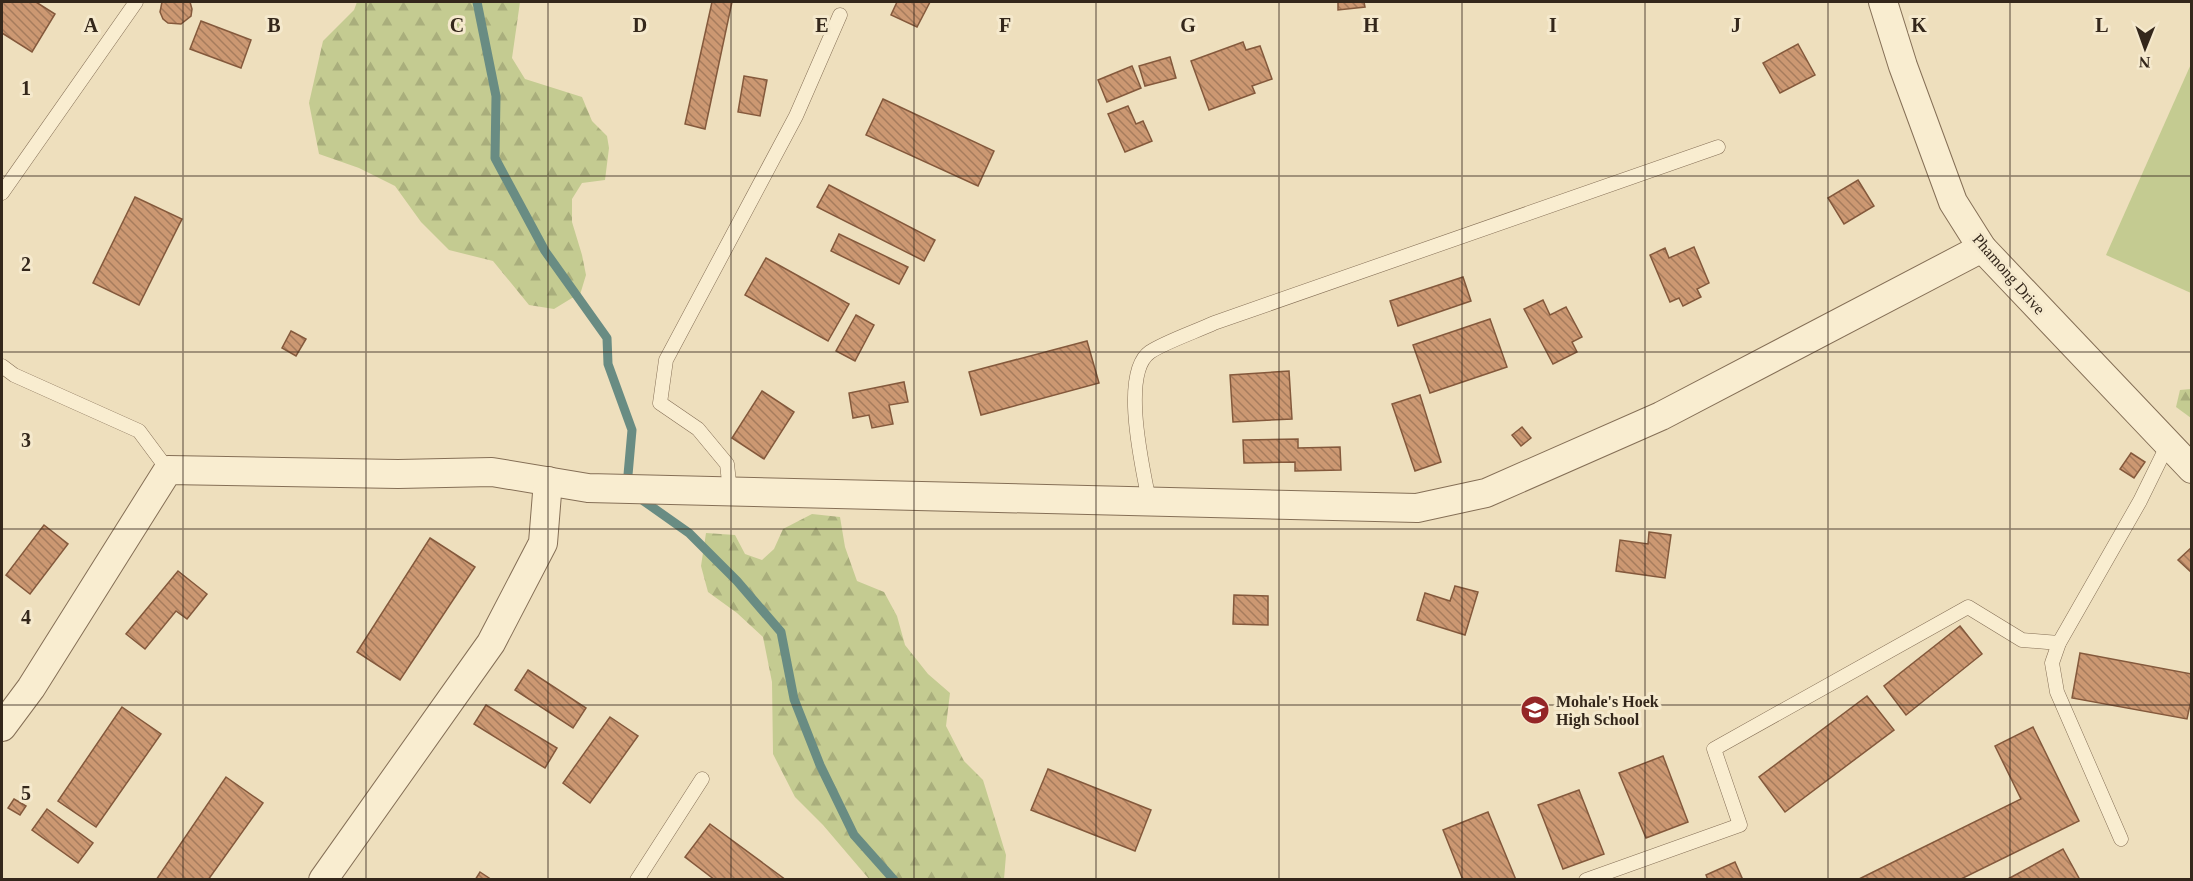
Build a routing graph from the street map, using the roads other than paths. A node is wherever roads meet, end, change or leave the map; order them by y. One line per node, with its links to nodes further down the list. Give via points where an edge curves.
1 (136, 2): 5 (lane)
2 (1883, 2): 6 (street, Phamong Drive, via 1953,202)
3 (840, 15): 12 (lane, via 796,116 666,360 660,403 698,429 727,464)
4 (1718, 147): 13 (lane, via 1214,323 1148,353 1137,375 1134,412)
5 (2, 193)
6 (1983, 248): 8 (street, Phamong Drive); 13 (street, via 1661,416 1486,493 1417,507)
7 (2, 366): 10 (lane, via 139,431)
8 (2167, 446): 9 (street, Phamong Drive); 14 (lane)
9 (2192, 469)
10 (168, 470): 11 (street, via 492,472); 15 (street, via 31,688)
11 (548, 481): 12 (street, via 588,488); 18 (street, via 543,543 491,643)
12 (730, 491): 13 (street)
13 (1149, 501)
14 (2059, 643): 17 (lane, via 2052,663 2057,692); 20 (lane, via 2022,640 1968,607 1714,749 1740,825)
15 (2, 727)
16 (702, 779): 19 (lane)
17 (2121, 839)
18 (323, 879)
19 (637, 879)
20 (1586, 879)

